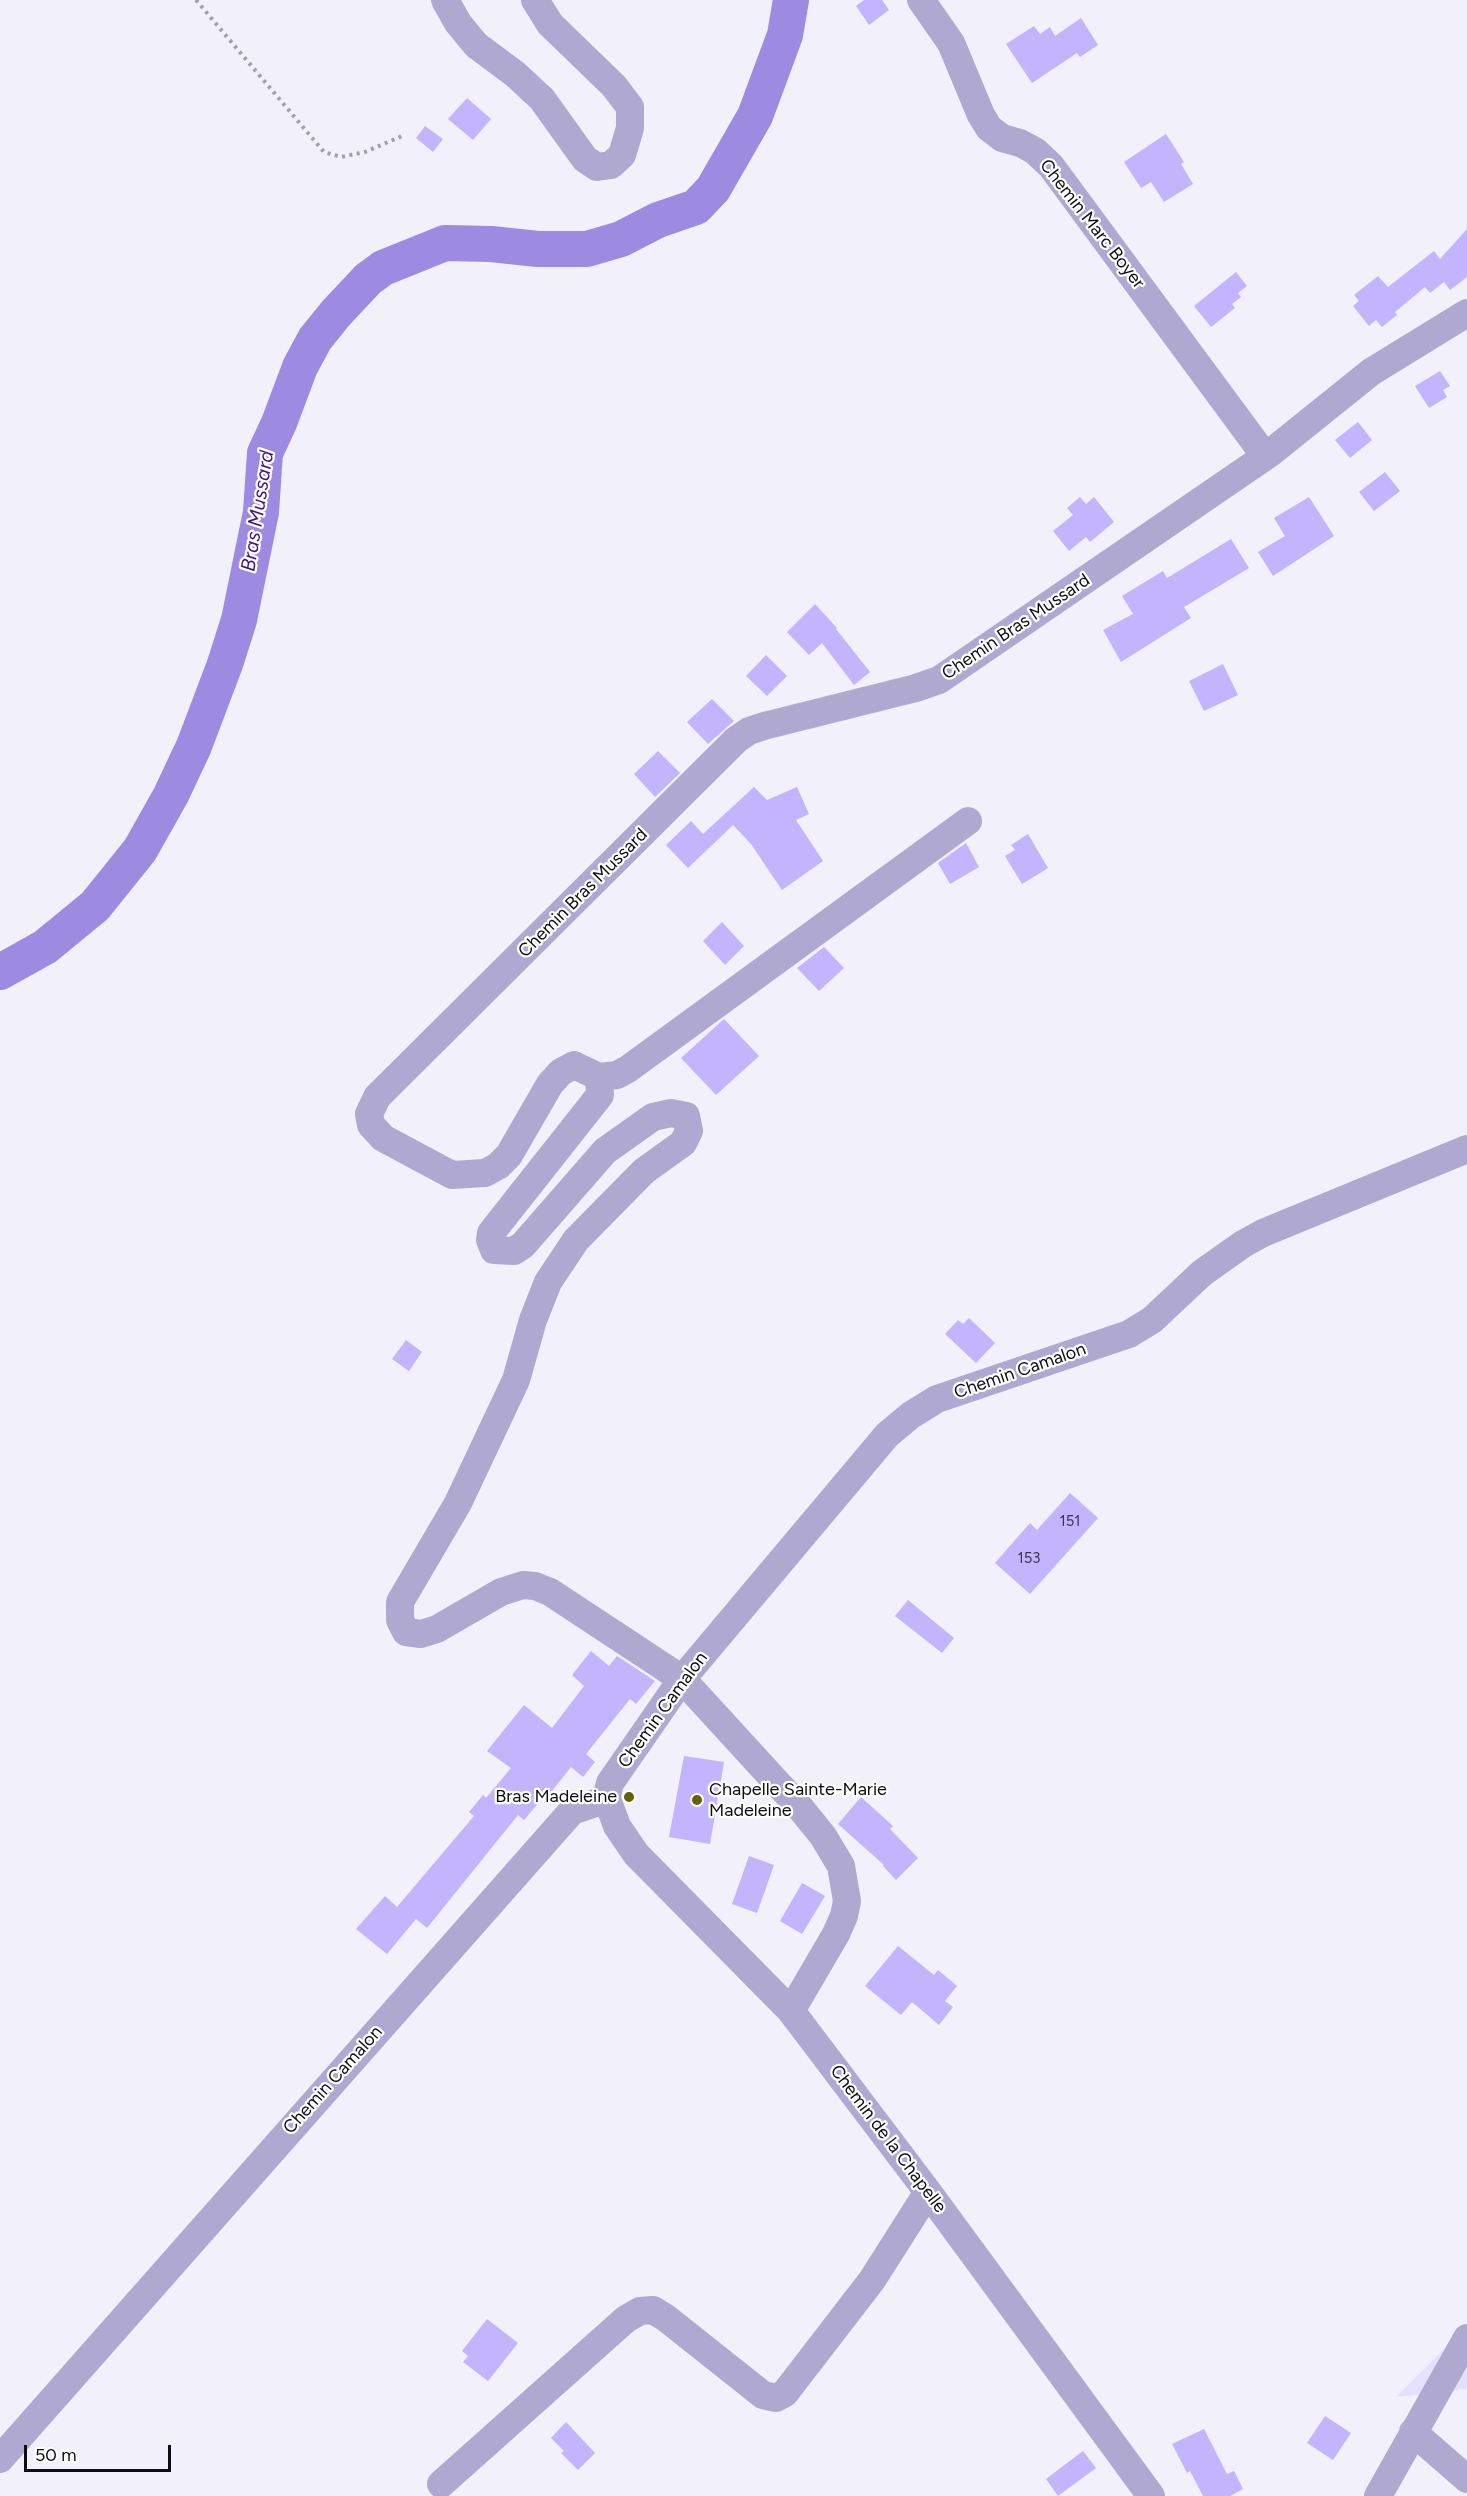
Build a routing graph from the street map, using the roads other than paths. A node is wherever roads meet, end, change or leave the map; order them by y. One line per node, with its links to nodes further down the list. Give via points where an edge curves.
1 (445, 0): 2 (street, via 476,45 542,99 585,159 597,167 611,165 622,155 630,128 630,107 614,86 550,24)
2 (535, 0)
3 (921, 0): 5 (street, Chemin Marc Boyer, via 954,49 989,128 1035,152 1052,166)
4 (1467, 313): 5 (street, Chemin Bras Mussard, via 1371,372)
5 (1265, 456): 7 (street, Chemin Bras Mussard, via 939,680 764,726 736,740 377,1097 369,1120 383,1138 452,1175 485,1173 509,1155 561,1072 574,1065)
6 (968, 821): 7 (street, via 628,1069)
7 (598, 1077): 9 (street, via 600,1095 491,1233 494,1250 514,1251 523,1245 605,1151 653,1117 671,1113 686,1116 689,1131 683,1143 644,1171 576,1240 548,1282 516,1380 458,1503 400,1602 400,1620 406,1632 421,1634 437,1629 501,1592 535,1586)
8 (1467, 1149): 9 (street, Chemin Camalon, via 1253,1238 1202,1273 1152,1320 1130,1334 937,1399 911,1415 888,1435)
9 (682, 1679): 10 (street, Chemin Camalon, via 610,1783); 11 (street, via 801,1810 841,1866 847,1901 844,1916)
10 (608, 1799): 11 (street, Chemin de la Chapelle, via 617,1826 636,1854); 15 (street, Chemin Camalon, via 572,1811)
11 (791, 2011): 12 (street, Chemin de la Chapelle)
12 (928, 2192): 17 (street, via 872,2280 785,2393 776,2398 764,2395 666,2318 653,2310 640,2311); 18 (street, Chemin de la Chapelle)
13 (1467, 2338): 14 (street)
14 (1413, 2432): 16 (street); 19 (street)
15 (0, 2459)
16 (1467, 2479)
17 (441, 2484)
18 (1151, 2496)
19 (1378, 2496)

